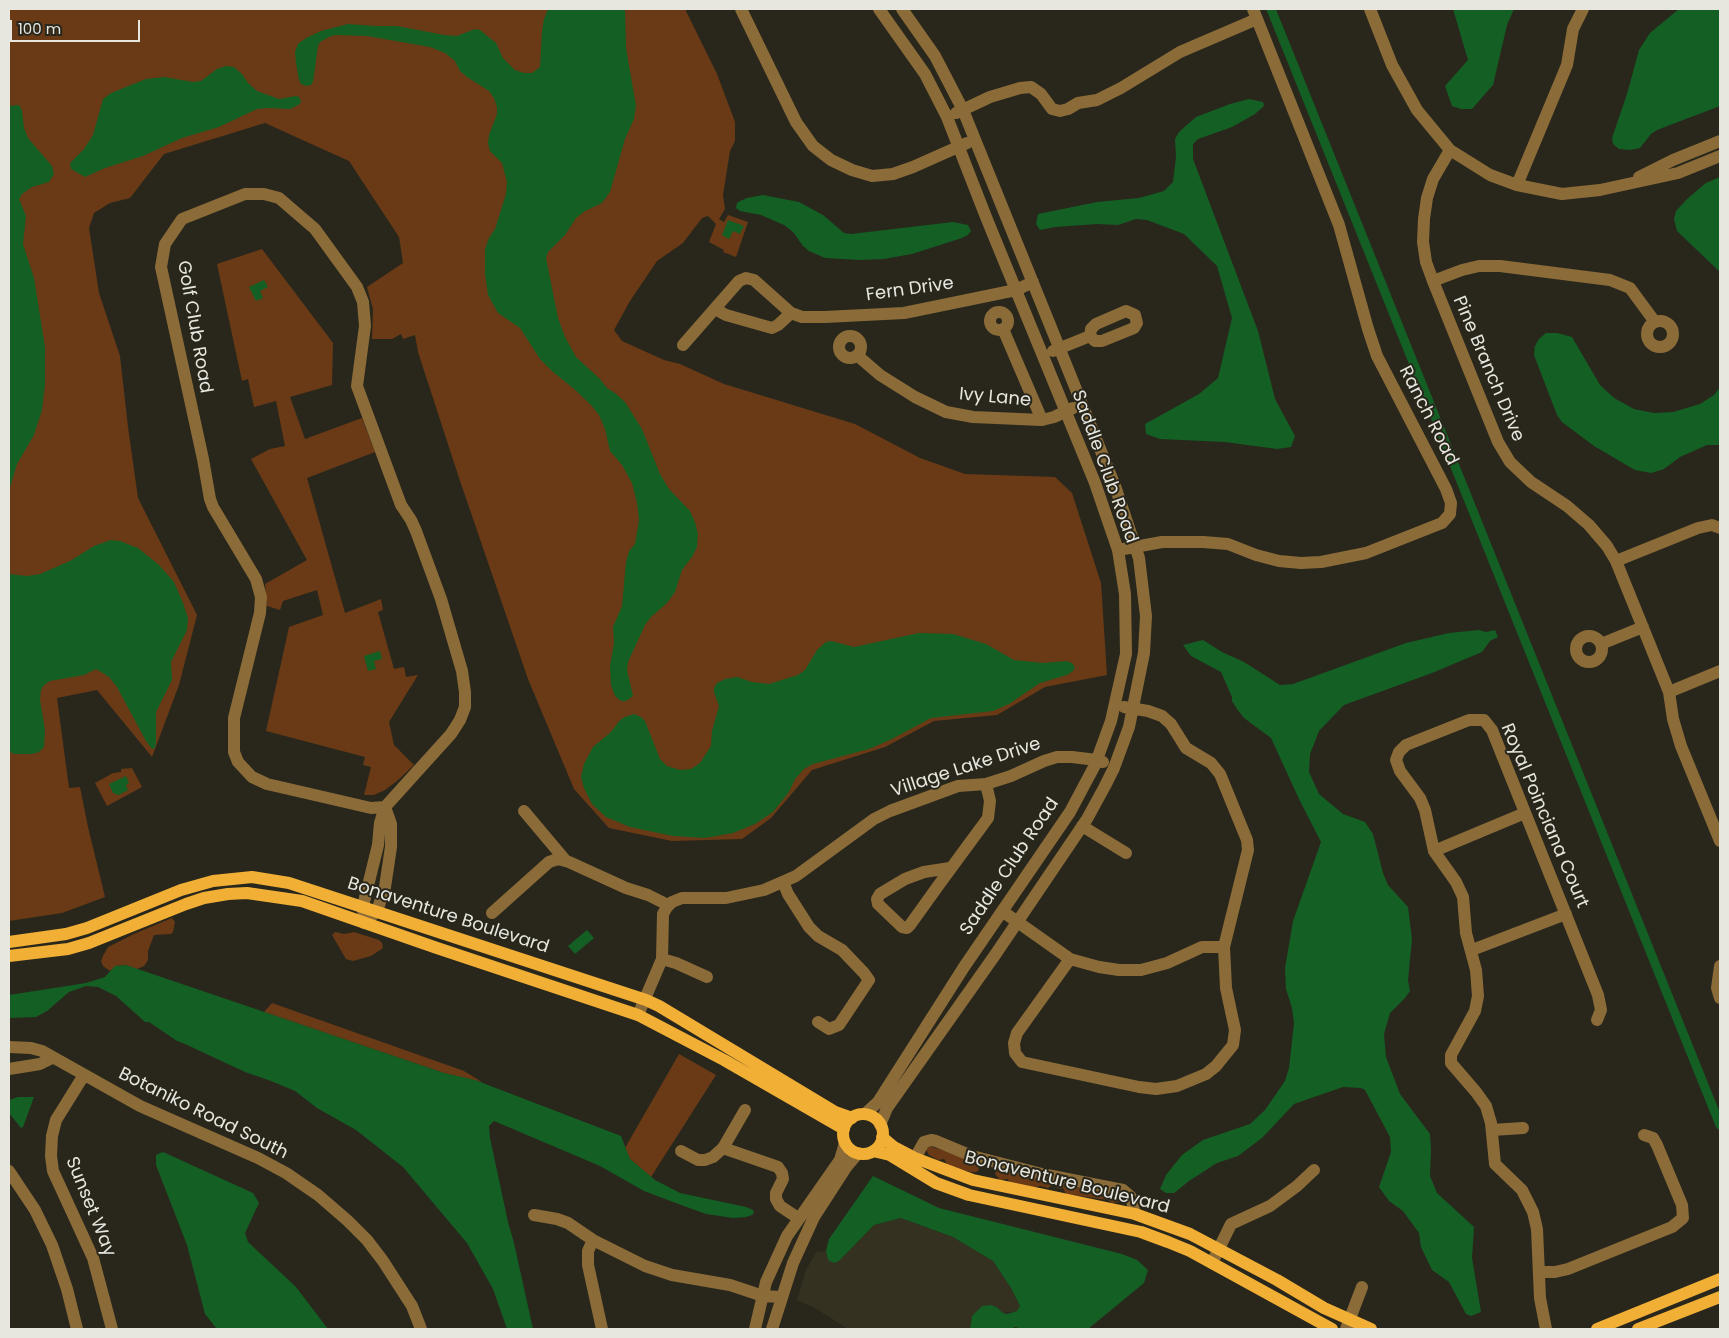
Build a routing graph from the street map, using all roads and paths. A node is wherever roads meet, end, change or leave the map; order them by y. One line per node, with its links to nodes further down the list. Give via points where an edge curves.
1 (741, 9): 11 (street, via 796,122 814,146 831,160 872,176 893,174)
2 (879, 9): 8 (street, Saddle Club Road, via 925,74)
3 (902, 9): 7 (street, Saddle Club Road, via 935,56)
4 (1370, 9): 12 (street, via 1392,65 1416,110)
5 (1583, 9): 14 (street, via 1573,29 1567,65)
6 (1255, 14): 7 (street, via 1097,100 1078,103 1068,109 1052,109 1041,94 1031,88 1020,88); 32 (street, Ranch Road, via 1339,225 1377,356 1446,489 1451,503 1450,514 1442,523 1366,552 1321,562 1279,561 1228,544 1162,542)
7 (963, 110): 8 (street); 9 (street, Saddle Club Road)
8 (947, 118): 11 (street, Saddle Club Road)
9 (976, 139): 11 (street); 17 (street, Saddle Club Road)
10 (1720, 141): 15 (street)
11 (959, 146): 18 (street, Saddle Club Road)
12 (1450, 150): 14 (street, via 1490,175); 16 (street, Pine Branch Drive, via 1433,179 1424,219 1423,242)
13 (1720, 156): 15 (street, via 1678,173)
14 (1517, 185): 15 (street, via 1562,194)
15 (1618, 186)
16 (1433, 281): 21 (street, via 1479,266 1610,280 1630,288); 34 (street, Pine Branch Drive, via 1498,442 1510,462 1531,482 1589,525)
17 (1033, 282): 18 (street, Fern Drive); 25 (street, Saddle Club Road)
18 (1016, 290): 20 (street, Fern Drive, via 904,313 825,317 802,317); 26 (street, Saddle Club Road)
19 (714, 309): 20 (street, via 772,328); 20 (street, via 739,281 746,278 754,280); 24 (street)
20 (791, 313)
21 (1655, 322)
22 (1003, 329): 30 (street)
23 (1090, 336): 25 (street)
24 (684, 345)
25 (1060, 349): 26 (street); 28 (street, Saddle Club Road)
26 (1042, 355): 29 (street, Saddle Club Road)
27 (858, 356): 30 (street, Ivy Lane, via 880,375 946,412 973,417)
28 (1082, 404): 29 (street, Ivy Lane); 32 (street, Saddle Club Road)
29 (1066, 412): 30 (street, Ivy Lane); 33 (street, Saddle Club Road)
30 (1042, 420)
31 (1720, 528): 34 (street, via 1712,525 1698,528)
32 (1136, 547): 33 (street, Ranch Road); 40 (street, Saddle Club Road, via 1146,616 1144,653)
33 (1118, 550): 39 (street, Saddle Club Road, via 1125,594 1126,654)
34 (1616, 561): 35 (street, Pine Branch Drive)
35 (1643, 627): 36 (street); 38 (street, Pine Branch Drive)
36 (1601, 644)
37 (1720, 671): 38 (street)
38 (1669, 692): 48 (street, Pine Branch Drive, via 1681,746)
39 (1114, 706): 40 (street); 41 (street, Saddle Club Road)
40 (1133, 708): 42 (street, Saddle Club Road); 65 (street, via 1162,716 1186,748 1212,764 1220,774 1247,840 1248,850)
41 (1097, 760): 42 (street, Village Lake Drive); 43 (street, Village Lake Drive, via 1057,757); 59 (street, Saddle Club Road, via 1070,812)
42 (1114, 768): 47 (street, Saddle Club Road)
43 (986, 784): 54 (street, via 990,801 988,818); 55 (street, Village Lake Drive, via 958,786 890,811 864,825 796,876)
44 (385, 808): 44 (street, Golf Club Road, via 371,808 267,784 252,777 238,762 234,752 234,718 260,613 261,597 256,579 210,500 161,267 165,244 182,219 246,194 279,198 315,229 357,287 363,302 365,326 357,386 401,505 416,531 462,671 465,707 460,720); 49 (street, Golf Club Road); 50 (street, via 391,824)
45 (524, 811): 53 (street)
46 (1525, 813): 51 (street); 51 (street, Royal Poinciana Court, via 1492,730 1484,720 1469,720 1406,745 1398,752 1396,760 1420,798); 61 (street, Royal Poinciana Court)
47 (1082, 826): 52 (street, Saddle Club Road); 62 (street, Saddle Club Road)
48 (1720, 841)
49 (378, 845): 50 (street); 57 (street, Golf Club Road)
50 (391, 847): 58 (street, via 385,886)
51 (1434, 851): 66 (street, via 1463,898 1466,933)
52 (1126, 853)
53 (566, 861): 56 (street); 60 (street, via 549,862)
54 (950, 868): 54 (street, via 907,928 878,904 880,894 904,880 924,872)
55 (783, 882): 56 (street, Village Lake Drive, via 744,896 710,900 682,898); 76 (street, via 809,927 842,950 869,980 839,1025 829,1029)
56 (668, 905): 68 (street, via 663,917)
57 (363, 906): 58 (main road, Bonaventure Boulevard); 63 (street, Golf Club Road); 64 (main road, Bonaventure Boulevard, via 289,883 230,879 181,890 88,928)
58 (376, 911): 63 (street); 73 (main road, Bonaventure Boulevard)
59 (1002, 911): 62 (street); 82 (street, Saddle Club Road, via 878,1102)
60 (492, 913)
61 (1566, 914): 66 (street); 75 (street, Royal Poinciana Court, via 1598,995 1600,1010)
62 (1018, 922): 69 (street); 87 (street, Saddle Club Road, via 888,1108)
63 (364, 923): 67 (main road, Bonaventure Boulevard, via 302,901 247,893 228,894 186,904 68,949); 74 (main road, Bonaventure Boulevard)
64 (9, 942)
65 (1224, 947): 69 (street, via 1202,947 1167,963 1141,970 1098,968); 69 (street, via 1226,988 1235,1030 1233,1045 1206,1074 1178,1086 1156,1089 1022,1062 1015,1053 1017,1033)
66 (1472, 950): 86 (street, via 1478,996 1475,1011 1451,1055 1452,1063 1486,1106)
67 (9, 956)
68 (662, 959): 71 (street); 73 (street)
69 (1070, 960)
70 (1720, 966): 72 (street, via 1717,988)
71 (706, 977)
72 (1720, 998)
73 (646, 1000): 74 (street); 83 (main road, Bonaventure Boulevard, via 835,1112)
74 (638, 1015): 85 (main road, Bonaventure Boulevard)
75 (1597, 1020)
76 (818, 1022)
77 (9, 1047): 78 (street, Botaniko Road South, via 31,1048)
78 (52, 1058): 79 (street, via 40,1064); 80 (street, Botaniko Road South)
79 (9, 1069)
80 (84, 1075): 112 (street, Sunset Way, via 56,1120 51,1156 53,1171 93,1258); 113 (street, Botaniko Road South, via 140,1106 258,1158 318,1196 367,1240 412,1306)
81 (744, 1110): 90 (street)
82 (865, 1114): 83 (main road); 87 (main road, via 872,1117)
83 (852, 1118): 85 (main road)
84 (1523, 1128): 86 (street)
85 (844, 1129): 89 (main road)
86 (1492, 1130): 104 (street, via 1495,1164 1522,1190 1534,1212)
87 (881, 1131): 92 (main road, via 880,1143); 94 (main road, Bonaventure Boulevard, via 894,1147)
88 (1644, 1135): 104 (street, via 1655,1141 1682,1205 1682,1218 1672,1227 1568,1269)
89 (846, 1143): 93 (main road); 100 (street, via 839,1161)
90 (723, 1148): 91 (street, via 713,1157 702,1160); 100 (street, via 778,1167 783,1179 776,1199)
91 (681, 1151)
92 (874, 1151): 93 (main road); 103 (main road, Bonaventure Boulevard, via 890,1155 936,1183 969,1195 1141,1232)
93 (858, 1154): 108 (street, via 814,1217)
94 (915, 1158): 98 (main road, Bonaventure Boulevard, via 973,1180); 98 (street, via 924,1142 936,1141 972,1156 1123,1190 1132,1197)
95 (1314, 1170): 102 (street, via 1270,1206 1234,1221)
96 (9, 1171): 97 (street)
97 (14, 1189): 111 (street, via 35,1210 52,1245)
98 (1135, 1214): 102 (main road, Bonaventure Boulevard)
99 (534, 1215): 101 (street, via 562,1221)
100 (798, 1218): 107 (street, via 766,1282)
101 (593, 1240): 107 (street, via 672,1275 730,1285); 114 (street, via 588,1250 588,1265)
102 (1218, 1248): 103 (street); 110 (main road, Bonaventure Boulevard)
103 (1212, 1263): 117 (main road, Bonaventure Boulevard)
104 (1539, 1272): 119 (street)
105 (1720, 1279): 120 (main road)
106 (1362, 1288): 110 (street)
107 (763, 1296): 108 (street); 115 (street)
108 (781, 1297): 116 (street)
109 (1720, 1297): 121 (main road)
110 (1348, 1325): 118 (main road, Bonaventure Boulevard)
111 (77, 1329)
112 (112, 1329)
113 (421, 1329)
114 (602, 1329)
115 (755, 1329)
116 (772, 1329)
117 (1332, 1329)
118 (1371, 1329)
119 (1546, 1329)
120 (1597, 1329)
121 (1638, 1329)

